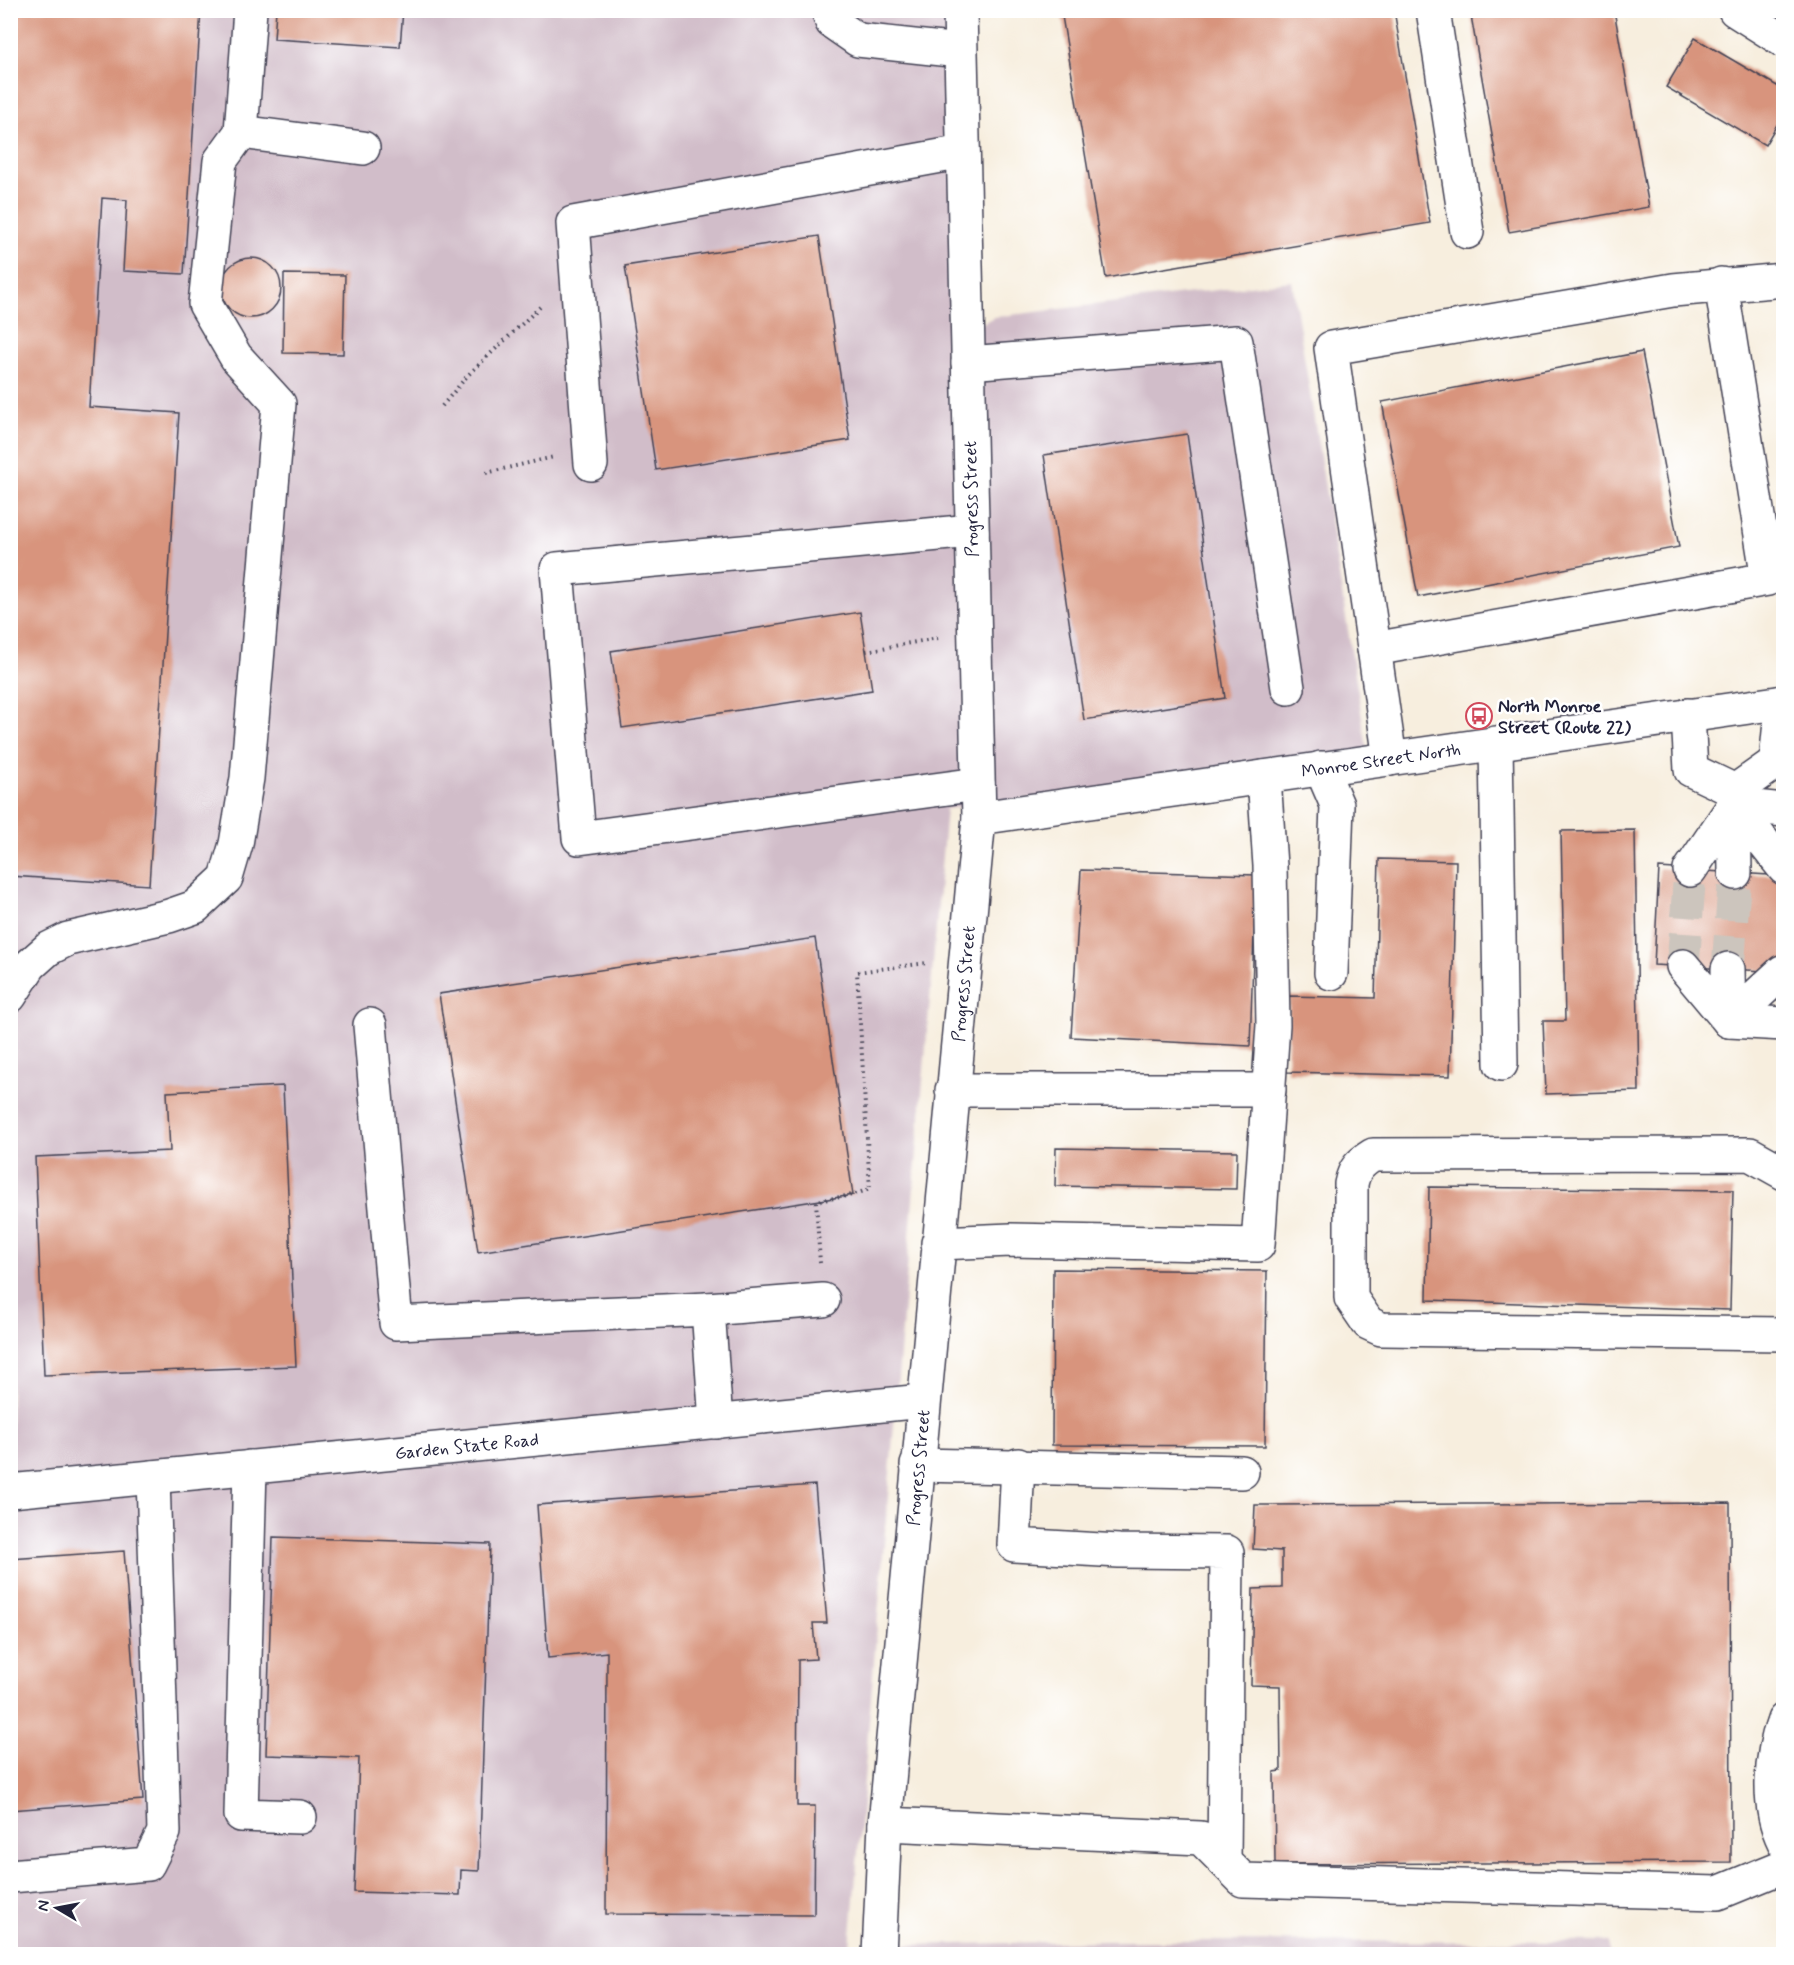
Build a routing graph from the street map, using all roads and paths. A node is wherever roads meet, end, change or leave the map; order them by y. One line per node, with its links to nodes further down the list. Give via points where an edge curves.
1 (250, 10): 8 (street)
2 (828, 10): 7 (street, via 832,22 858,40)
3 (960, 10): 7 (street, Progress Street)
4 (1433, 10): 11 (street)
5 (1735, 10): 6 (street)
6 (1784, 41)
7 (960, 51): 10 (street, Progress Street)
8 (241, 132): 9 (street); 42 (street, via 220,161 205,304 236,357 279,404 247,778 236,844 226,878 195,907 68,939 48,949 30,965)
9 (363, 148)
10 (963, 152): 12 (street, via 573,223); 15 (street, Progress Street)
11 (1467, 232)
12 (576, 270): 16 (path, via 468,375); 17 (street)
13 (1784, 280): 14 (street)
14 (1721, 284): 21 (street, via 1768,579); 21 (street, via 1331,348)
15 (968, 363): 19 (street, Progress Street); 23 (street, via 1236,342)
16 (442, 406)
17 (591, 458): 18 (path, via 540,459)
18 (486, 473)
19 (972, 531): 20 (street, Progress Street); 30 (street, via 558,569 579,838)
20 (974, 632): 22 (path); 30 (street, Progress Street)
21 (1374, 649): 27 (street)
22 (866, 651)
23 (1288, 688)
24 (1783, 702): 25 (street, Monroe Street North); 31 (street, via 1776,762)
25 (1688, 715): 26 (street, Monroe Street North); 31 (street, via 1691,770)
26 (1497, 743): 27 (street, Monroe Street North); 46 (street)
27 (1390, 759): 28 (street, Monroe Street North)
28 (1321, 768): 29 (street, Monroe Street North); 41 (street, via 1337,805)
29 (1264, 777): 33 (street, Monroe Street North); 48 (street, via 1273,1025)
30 (978, 784): 33 (street, Progress Street)
31 (1735, 798): 32 (street); 34 (street); 35 (street); 36 (street)
32 (1784, 810)
33 (979, 818): 37 (street, Progress Street)
34 (1784, 868)
35 (1690, 870)
36 (1735, 873)
37 (965, 958): 47 (street, Progress Street); 51 (path, via 856,972 870,1189 816,1201)
38 (1683, 966): 43 (street)
39 (1728, 969): 43 (street)
40 (1782, 972): 43 (street)
41 (1331, 973)
42 (10, 996)
43 (1729, 1021): 44 (street)
44 (1784, 1024)
45 (370, 1025): 52 (street, via 396,1323)
46 (1501, 1064)
47 (952, 1090): 48 (street); 50 (street, Progress Street)
48 (1269, 1090): 50 (street, via 1258,1245 1011,1240)
49 (1784, 1173): 53 (street, via 1750,1154 1373,1155 1354,1172 1351,1184 1351,1298 1368,1323 1381,1329)
50 (938, 1243): 54 (street, Progress Street)
51 (823, 1300): 52 (street)
52 (708, 1310): 55 (street)
53 (1784, 1334)
54 (923, 1401): 55 (street, Garden State Road); 56 (street, Progress Street)
55 (716, 1422): 58 (street, Garden State Road)
56 (917, 1465): 57 (street); 64 (street, Progress Street)
57 (1018, 1465): 59 (street); 66 (street, via 1014,1545 1227,1552)
58 (250, 1467): 60 (street, Garden State Road); 63 (street, via 241,1815)
59 (1242, 1472)
60 (153, 1477): 61 (street, Garden State Road); 68 (street, via 164,1832 148,1864)
61 (10, 1491)
62 (1784, 1720): 65 (street, via 1772,1767 1775,1824)
63 (300, 1816)
64 (885, 1824): 66 (street, via 1201,1838); 69 (street, Progress Street)
65 (1784, 1842)
66 (1224, 1861): 67 (street, via 1243,1880 1718,1893)
67 (1784, 1866)
68 (10, 1876)
69 (879, 1954)

